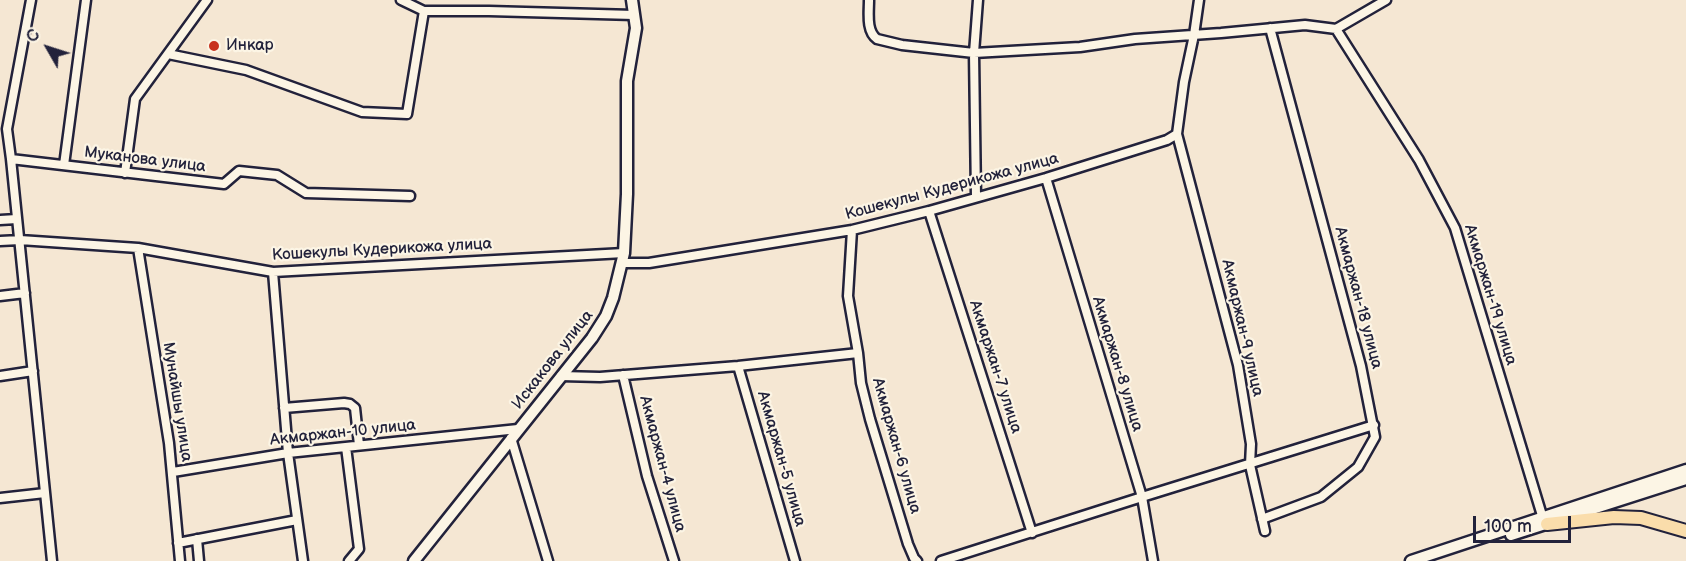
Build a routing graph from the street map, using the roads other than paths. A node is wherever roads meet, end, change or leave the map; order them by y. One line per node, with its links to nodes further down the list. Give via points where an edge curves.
1 (31, 0): 17 (street)
2 (86, 0): 20 (street)
3 (207, 0): 16 (street)
4 (401, 0): 10 (street)
5 (632, 0): 11 (street, Искакова улица)
6 (869, 0): 15 (street, via 873,37 902,45)
7 (978, 0): 15 (street)
8 (1199, 0): 14 (street)
9 (1386, 0): 13 (street)
10 (424, 11): 11 (street); 16 (street, via 407,114 362,112 246,70)
11 (634, 15): 32 (street, Искакова улица, via 636,28 627,81)
12 (1270, 27): 13 (street, via 1305,25); 14 (street); 43 (street, Акмаржан-18 улица)
13 (1336, 29): 57 (street, Акмаржан-19 улица, via 1419,160 1455,228)
14 (1194, 35): 15 (street, via 1080,48); 18 (street)
15 (974, 53): 24 (street)
16 (168, 54): 21 (street, via 135,99)
17 (3, 129): 19 (street)
18 (1177, 134): 22 (street, Кошекулы Кудерикожа улица); 48 (street, Акмаржан-9 улица, via 1238,365 1251,444)
19 (12, 159): 20 (street, Муканова улица); 26 (street)
20 (64, 165): 21 (street, Муканова улица)
21 (125, 173): 23 (street, Муканова улица, via 224,184 239,171 277,175 306,193)
22 (1046, 178): 24 (street, Кошекулы Кудерикожа улица); 53 (street, Акмаржан-8 улица)
23 (410, 196)
24 (976, 197): 25 (street, Кошекулы Кудерикожа улица)
25 (929, 211): 28 (street, Кошекулы Кудерикожа улица); 60 (street, Акмаржан-7 улица)
26 (17, 219): 27 (street); 29 (street)
27 (0, 220)
28 (852, 230): 32 (street, Кошекулы Кудерикожа улица, via 649,263); 36 (street, Акмаржан-6 улица, via 848,296)
29 (20, 240): 30 (street, Кошекулы Кудерикожа улица); 31 (street, Кошекулы Кудерикожа улица); 34 (street)
30 (0, 241)
31 (138, 248): 33 (street, Кошекулы Кудерикожа улица); 50 (street, Мунайшы улица)
32 (623, 258): 33 (street, Кошекулы Кудерикожа улица); 41 (street, Искакова улица, via 606,316)
33 (273, 272): 42 (street)
34 (25, 293): 35 (street); 38 (street)
35 (0, 296)
36 (858, 353): 37 (street); 72 (street, Акмаржан-6 улица, via 870,420 908,544)
37 (738, 366): 39 (street); 71 (street, Акмаржан-5 улица)
38 (33, 371): 40 (street); 52 (street)
39 (623, 375): 41 (street); 70 (street, Акмаржан-4 улица, via 647,476)
40 (0, 376)
41 (561, 376): 44 (street, Искакова улица)
42 (284, 408): 45 (street, via 350,404 355,408); 47 (street)
43 (1374, 426): 48 (street); 55 (street, Акмаржан-18 улица, via 1375,437 1358,467 1321,497)
44 (515, 434): 45 (street, Акмаржан-10 улица); 68 (street, Искакова улица); 69 (street)
45 (359, 445): 46 (street, Акмаржан-10 улица)
46 (346, 447): 47 (street, Акмаржан-10 улица); 67 (street, via 359,549)
47 (288, 453): 50 (street, Акмаржан-10 улица); 56 (street)
48 (1250, 465): 53 (street); 55 (street, Акмаржан-9 улица)
49 (1686, 470): 57 (street)
50 (173, 472): 62 (street, Мунайшы улица)
51 (1686, 479): 57 (street)
52 (45, 493): 54 (street); 63 (street)
53 (1142, 497): 60 (street); 74 (street, Акмаржан-8 улица)
54 (0, 498)
55 (1262, 519): 58 (street, Акмаржан-9 улица)
56 (297, 520): 61 (street); 66 (street)
57 (1544, 522): 59 (main road, via 1641,518); 75 (street); 76 (street)
58 (1265, 531)
59 (1686, 531)
60 (1032, 533): 73 (street)
61 (197, 539): 62 (street); 65 (street)
62 (178, 543): 64 (street, Мунайшы улица)
63 (52, 561)
64 (180, 561)
65 (199, 561)
66 (303, 561)
67 (350, 561)
68 (414, 561)
69 (548, 561)
70 (674, 561)
71 (795, 561)
72 (917, 561)
73 (941, 561)
74 (1153, 561)
75 (1411, 561)
76 (1425, 561)

